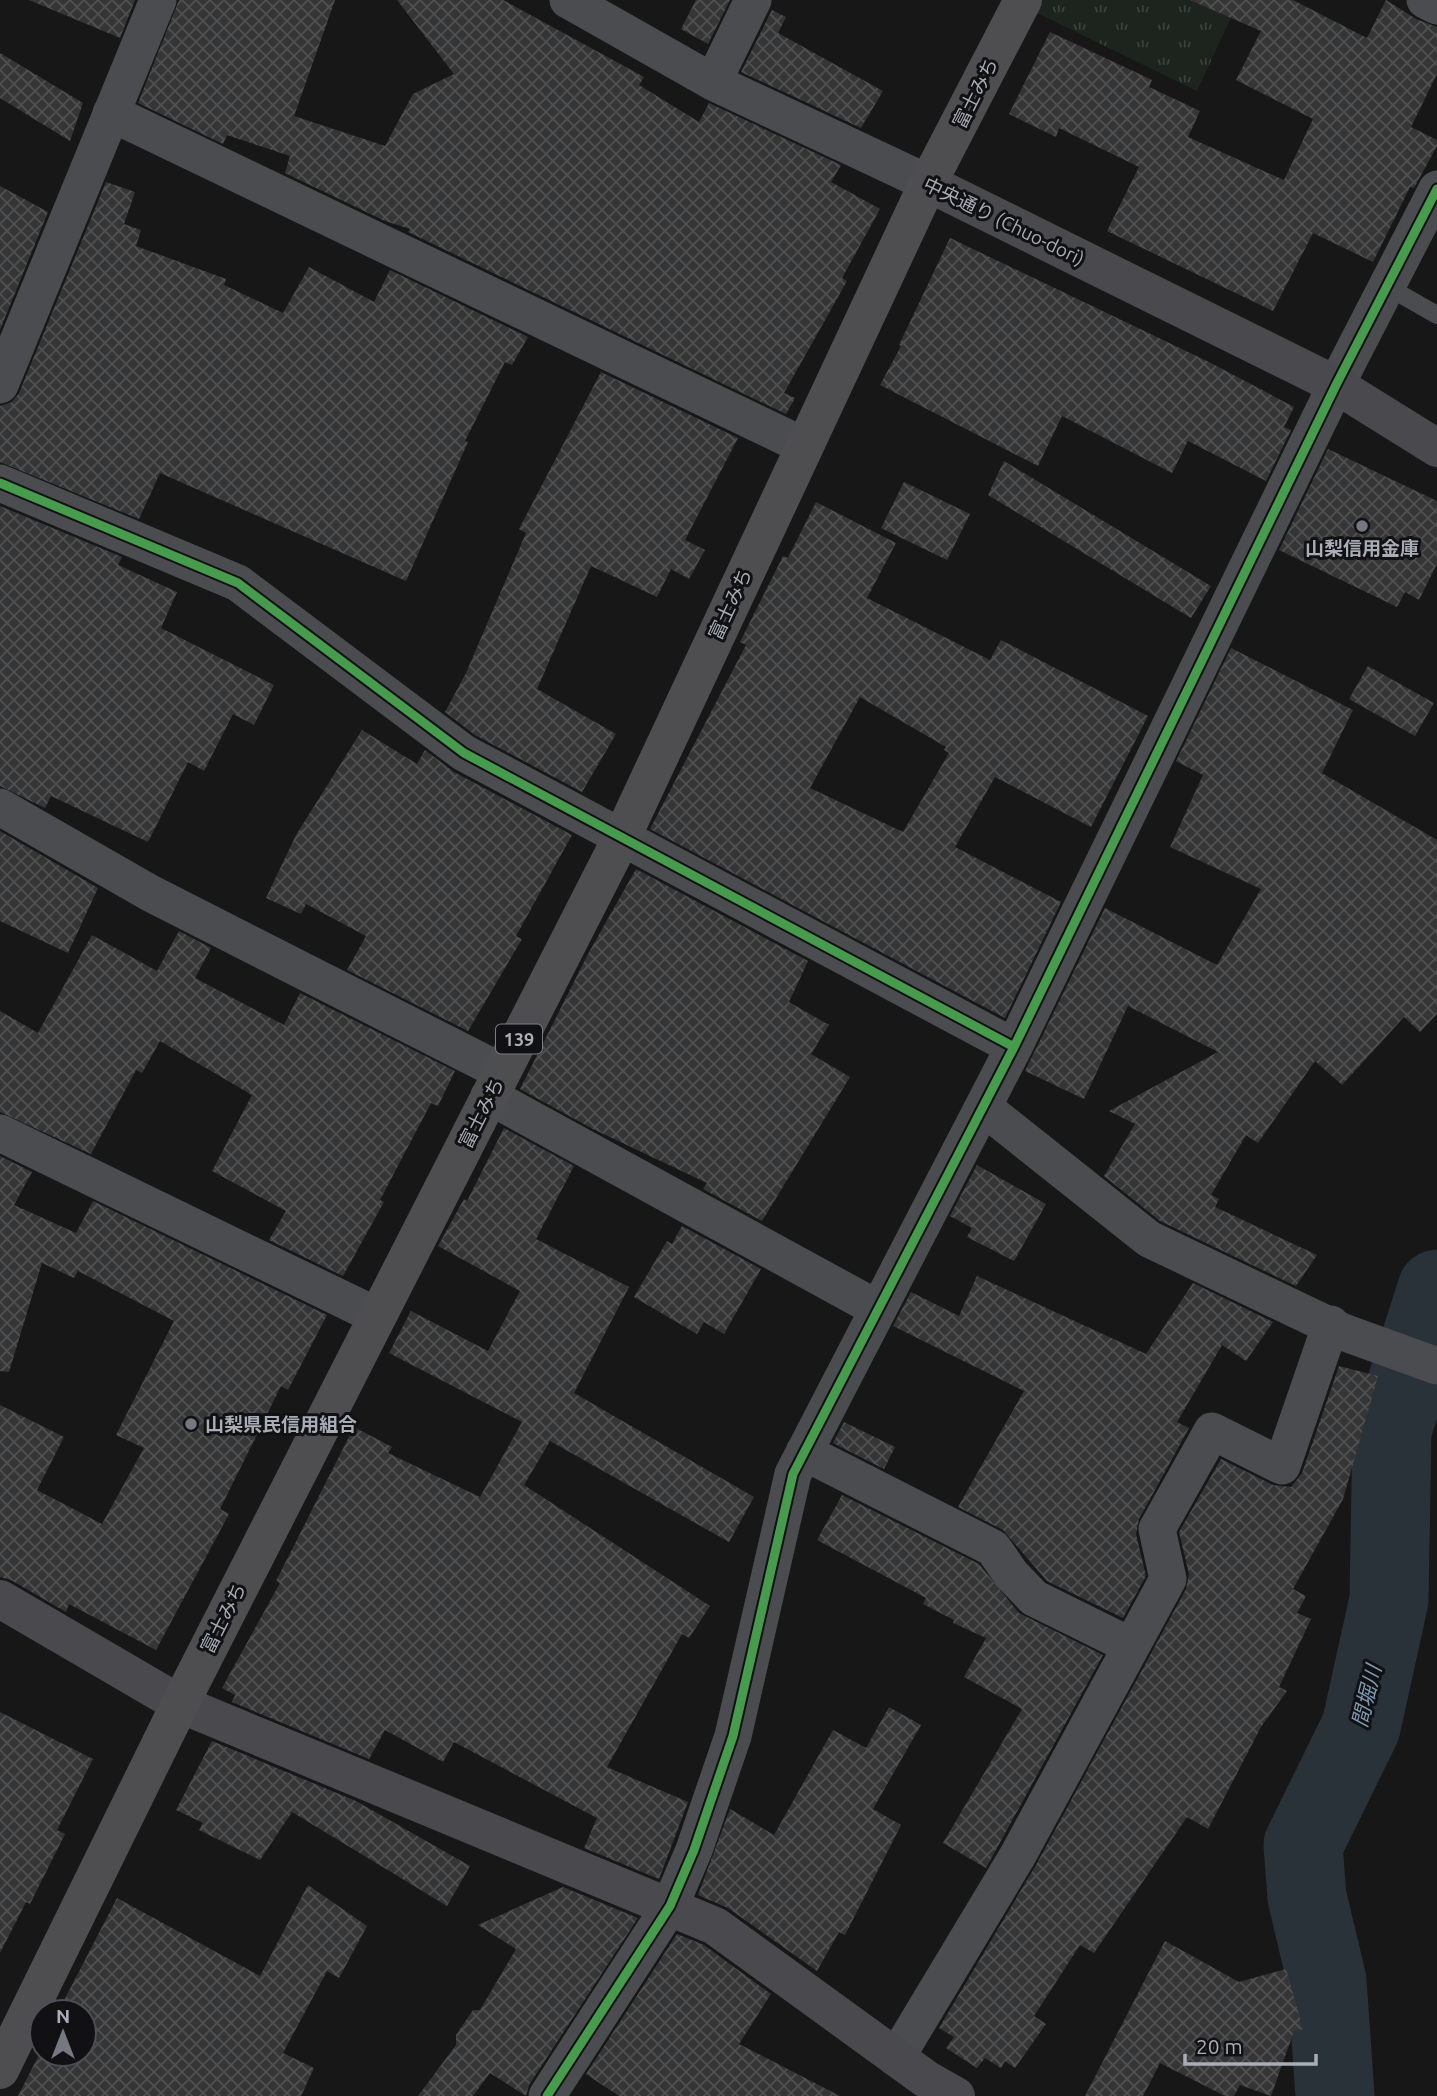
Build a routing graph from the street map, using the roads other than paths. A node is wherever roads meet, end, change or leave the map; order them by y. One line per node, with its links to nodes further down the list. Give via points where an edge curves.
1 (158, 0): 8 (street)
2 (568, 0): 7 (street, 中央通り (Chuo-dori))
3 (753, 0): 7 (street)
4 (1023, 0): 9 (highway, 富士みち / 139)
5 (1425, 0): 6 (street)
6 (1437, 6)
7 (713, 82): 9 (street, 中央通り (Chuo-dori))
8 (111, 113): 13 (street); 15 (street)
9 (928, 183): 14 (street, 中央通り (Chuo-dori)); 15 (highway, 富士みち / 139)
10 (1437, 189): 11 (street)
11 (1388, 287): 12 (lane); 14 (street)
12 (1437, 315)
13 (0, 385)
14 (1336, 385): 16 (street, 中央通り (Chuo-dori)); 20 (street)
15 (804, 446): 19 (highway, 富士みち / 139)
16 (1437, 448)
17 (0, 483): 19 (street, via 238,583 464,753)
18 (0, 807): 21 (street)
19 (622, 837): 20 (street); 21 (highway, 富士みち / 139)
20 (1014, 1047): 22 (street)
21 (495, 1084): 24 (street); 25 (highway, 富士みち / 139)
22 (983, 1107): 24 (street); 26 (street, via 1149,1239)
23 (0, 1133): 25 (street)
24 (878, 1309): 28 (street)
25 (377, 1316): 31 (highway, 富士みち / 139)
26 (1337, 1328): 27 (street); 30 (street, via 1282,1466 1212,1431 1157,1529 1168,1579)
27 (1437, 1366)
28 (804, 1452): 30 (street, via 993,1548 1034,1598); 32 (street, via 793,1474 733,1736)
29 (0, 1599): 31 (street)
30 (1130, 1646): 34 (street, via 1018,1855)
31 (180, 1704): 32 (street); 33 (highway, 富士みち / 139)
32 (670, 1906): 34 (street, via 715,1926); 35 (street)
33 (0, 2070)
34 (924, 2082)
35 (547, 2096)

